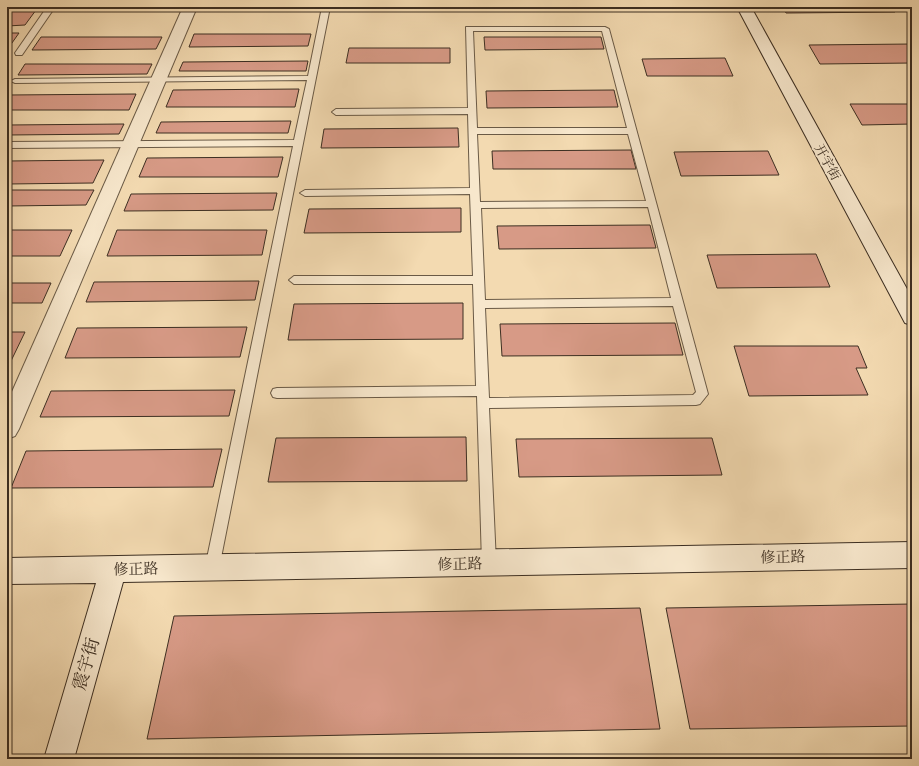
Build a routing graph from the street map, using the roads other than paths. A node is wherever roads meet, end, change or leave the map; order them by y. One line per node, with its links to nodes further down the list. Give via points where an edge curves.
1 (51, 7): 5 (lane)
2 (190, 7): 7 (street)
3 (326, 7): 6 (lane)
4 (744, 7): 24 (street, 开宇街)
5 (19, 53)
6 (311, 78): 7 (lane); 13 (lane)
7 (159, 79): 8 (lane); 14 (street)
8 (15, 81)
9 (472, 111): 10 (lane); 11 (lane); 12 (lane, via 469,29 605,29)
10 (336, 112)
11 (473, 131): 12 (lane); 16 (lane)
12 (632, 131): 18 (lane)
13 (298, 143): 14 (lane); 30 (lane)
14 (131, 144): 15 (lane); 27 (street)
15 (7, 145)
16 (475, 191): 17 (lane); 19 (lane)
17 (305, 192)
18 (652, 204): 19 (lane); 22 (lane)
19 (476, 205): 21 (lane)
20 (294, 280): 21 (lane)
21 (479, 280): 23 (lane)
22 (677, 302): 23 (lane); 26 (lane, via 702,394 696,400)
23 (479, 304): 26 (lane)
24 (912, 317)
25 (277, 393): 26 (lane)
26 (483, 397): 29 (lane)
27 (7, 429)
28 (912, 555): 29 (street, 修正路)
29 (489, 563): 30 (street, 修正路)
30 (212, 568): 31 (street, 修正路)
31 (113, 570): 32 (street, 修正路); 33 (street, 震宇街)
32 (7, 571)
33 (59, 759)

